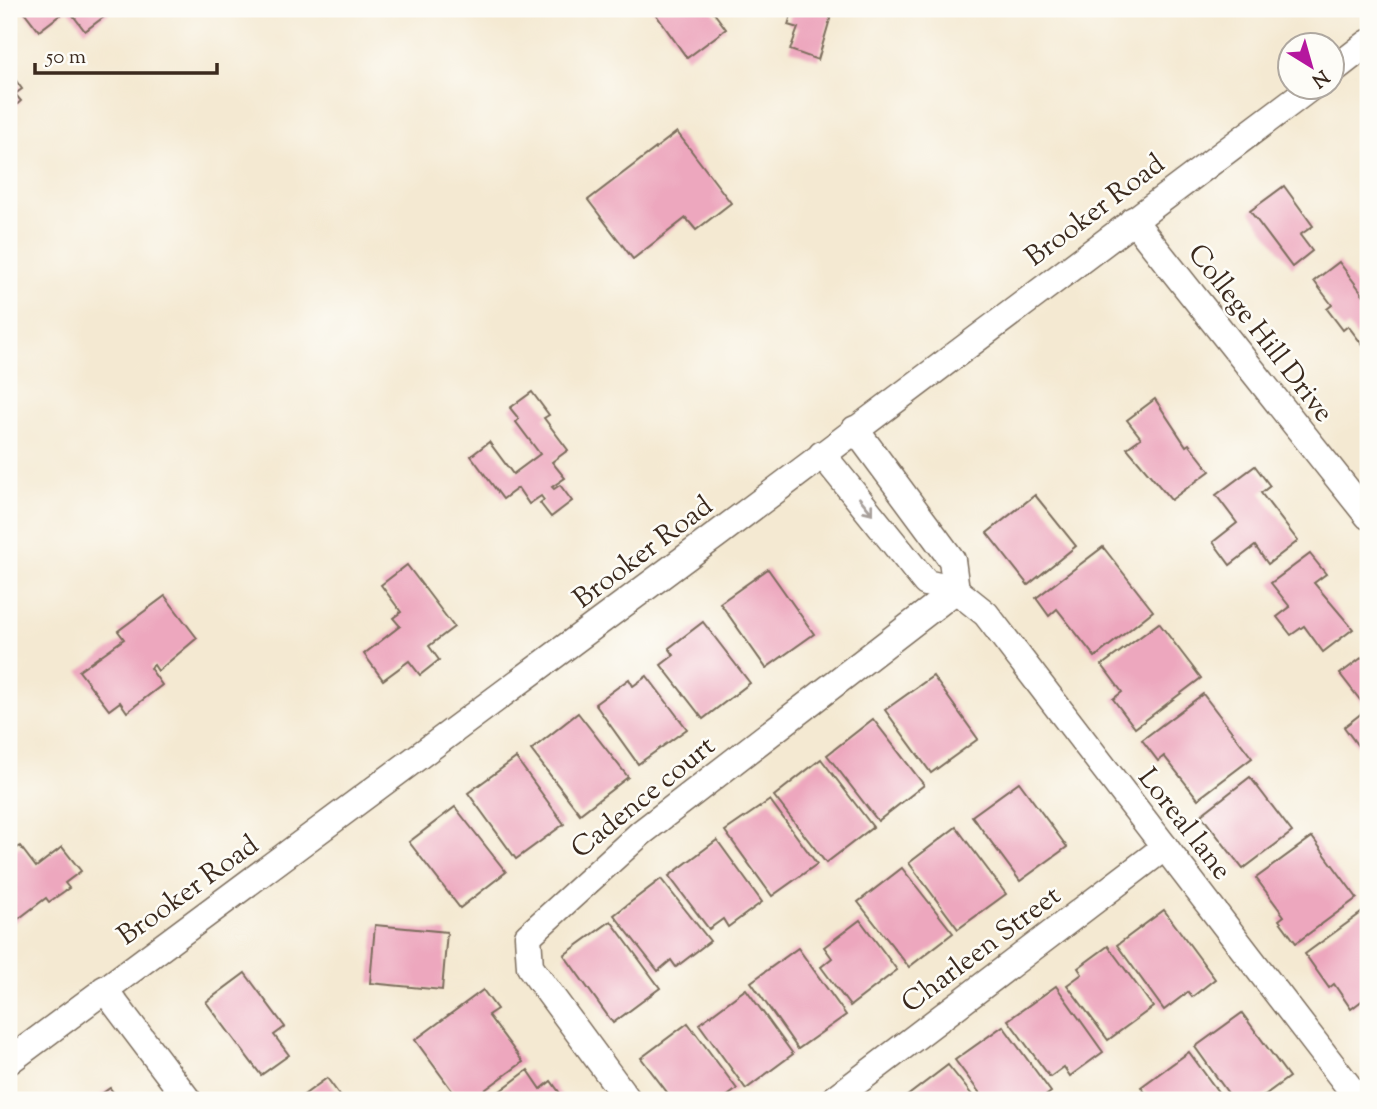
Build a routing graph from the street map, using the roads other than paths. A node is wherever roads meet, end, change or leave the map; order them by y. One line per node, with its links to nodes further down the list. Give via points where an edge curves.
1 (1368, 43): 2 (street)
2 (1346, 60)
3 (1291, 102): 4 (street, Brooker Road)
4 (1133, 220): 5 (street, Brooker Road); 8 (street, College Hill Drive)
5 (855, 429): 6 (street, Brooker Road); 7 (street)
6 (822, 454): 9 (street, Loreal lane, one-way to 9); 12 (street, Brooker Road)
7 (916, 511): 9 (street); 10 (street, via 952,560)
8 (1368, 516)
9 (887, 533): 10 (street, Loreal lane, via 926,583)
10 (956, 590): 11 (street, Loreal lane, via 986,614); 15 (street, Cadence court, via 641,833 528,936 530,967)
11 (1165, 847): 16 (street, Charleen Street); 17 (street, Loreal lane)
12 (104, 989): 13 (street, Brooker Road); 14 (street)
13 (9, 1061)
14 (188, 1100)
15 (628, 1100)
16 (833, 1100)
17 (1359, 1100)

